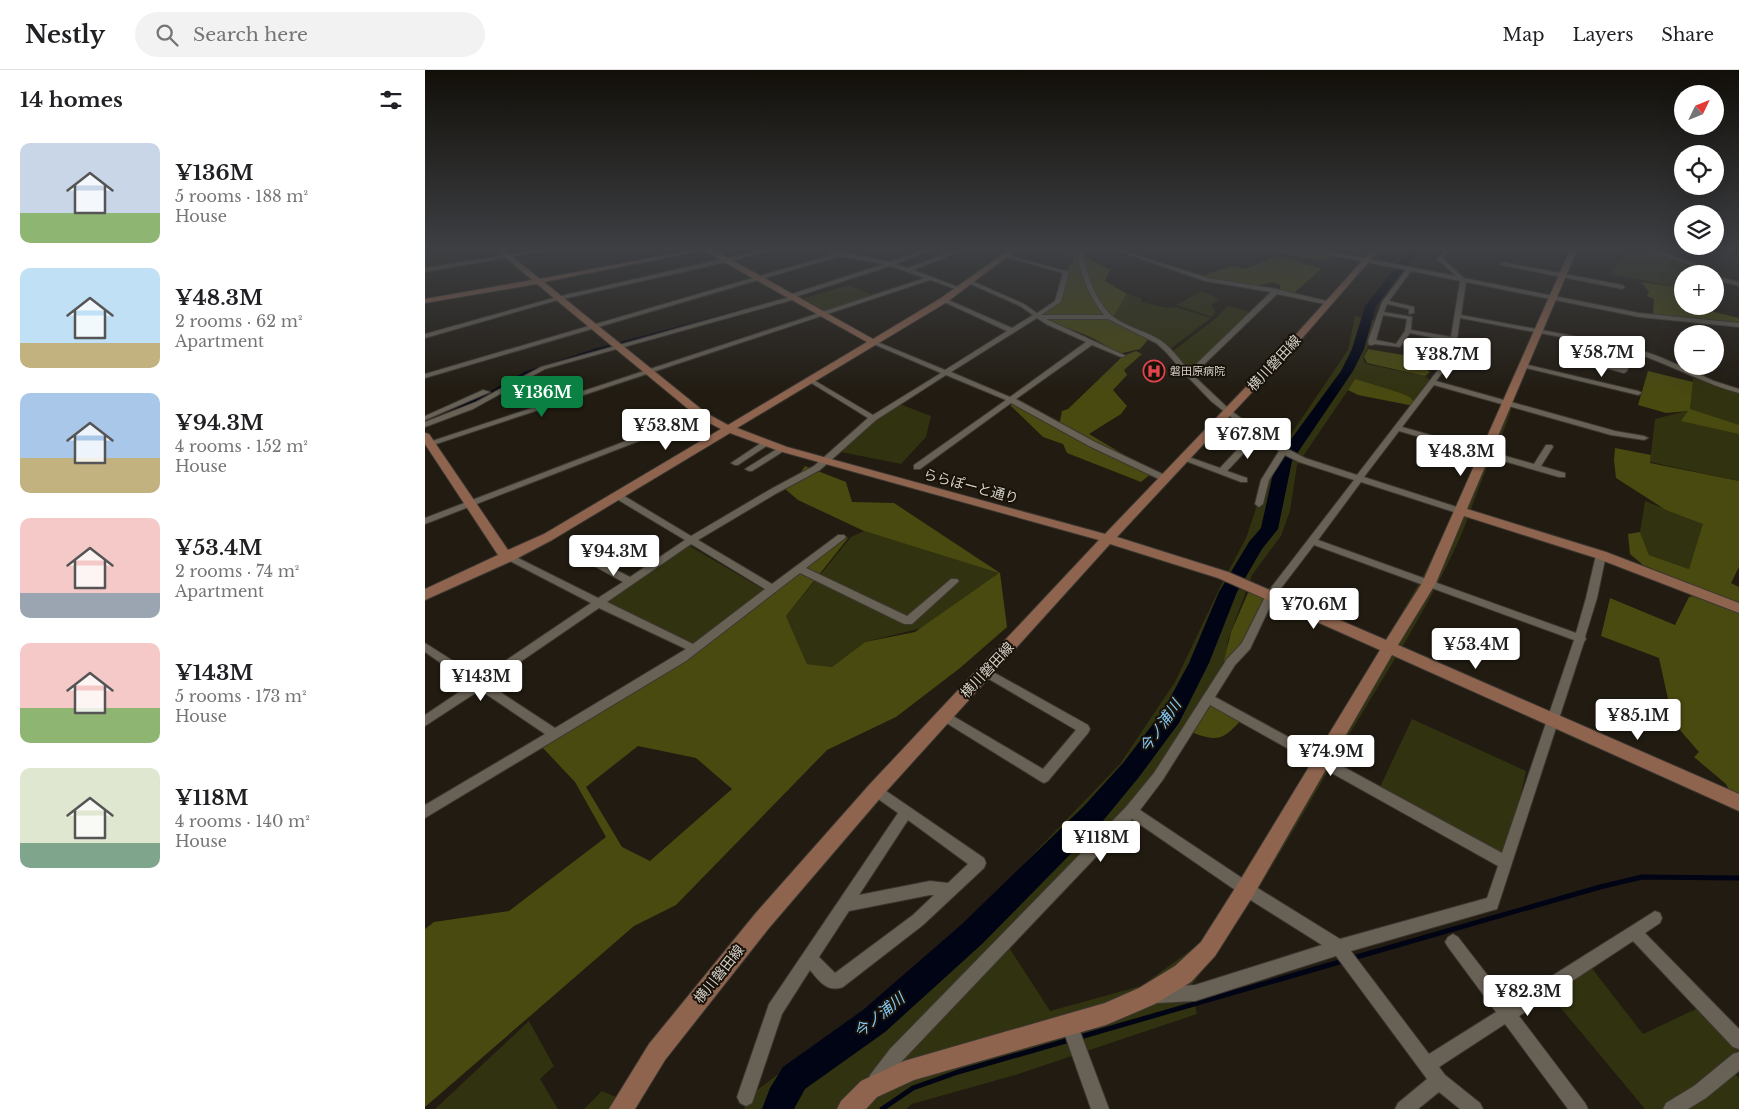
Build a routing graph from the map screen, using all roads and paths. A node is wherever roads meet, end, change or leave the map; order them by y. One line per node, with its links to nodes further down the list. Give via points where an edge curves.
1 (439, 298): 19 (street)
2 (556, 298): 33 (street)
3 (558, 298): 29 (street)
4 (689, 298): 29 (street)
5 (787, 298): 37 (street)
6 (796, 298): 24 (street)
7 (872, 298): 24 (street)
8 (1007, 298): 25 (street)
9 (1060, 298): 25 (street)
10 (1097, 298): 27 (street)
11 (1268, 298): 44 (street)
12 (1309, 298): 21 (street)
13 (1333, 298): 21 (street, 横川磐田線)
14 (1388, 298): 20 (street)
15 (1460, 298): 26 (street)
16 (1554, 298): 32 (street)
17 (1557, 298): 28 (street, via 1639,314)
18 (944, 300): 31 (street); 35 (street)
19 (425, 301)
20 (1385, 302): 22 (street); 23 (street, via 1412,308)
21 (1329, 303): 52 (street, 横川磐田線)
22 (1381, 313): 30 (street, via 1410,318); 30 (street, via 1371,343 1398,346)
23 (1411, 313)
24 (824, 315): 35 (street); 42 (street)
25 (1037, 316): 27 (street); 31 (street); 36 (street)
26 (1458, 316): 32 (street); 34 (street)
27 (1109, 317): 44 (street, via 1163,345)
28 (1739, 325)
29 (594, 326): 37 (street); 45 (street)
30 (1408, 330): 34 (street)
31 (1012, 331): 43 (street)
32 (1539, 331): 38 (street); 41 (street)
33 (425, 334)
34 (1455, 340): 47 (street, via 1451,357)
35 (873, 342): 43 (street); 46 (street)
36 (1091, 342): 39 (street); 50 (street)
37 (615, 344): 42 (street); 54 (street, via 535,365 481,395); 56 (street, via 532,373 469,408)
38 (1606, 344): 40 (street, via 1600,365 1624,371); 48 (street, via 1644,352 1693,375)
39 (1123, 356)
40 (1627, 363)
41 (1524, 366): 49 (street); 51 (street)
42 (647, 371): 53 (street); 61 (street)
43 (945, 373): 50 (street); 55 (street)
44 (1189, 375): 52 (street)
45 (425, 376)
46 (810, 380): 55 (street); 57 (street)
47 (1432, 382): 51 (street); 58 (street)
48 (1739, 391)
49 (1638, 393)
50 (1010, 400): 70 (street); 75 (street)
51 (1507, 404): 60 (street); 66 (street)
52 (1228, 412): 59 (street); 67 (street, 横川磐田線)
53 (702, 415): 57 (street); 79 (street)
54 (425, 418)
55 (873, 418): 68 (street)
56 (425, 425)
57 (727, 428): 62 (street, ららぽーと通り); 78 (street)
58 (1397, 428): 66 (street); 76 (street)
59 (1258, 433): 65 (street); 73 (street)
60 (1644, 438)
61 (427, 439): 79 (street)
62 (767, 443): 64 (street, ららぽーと通り); 69 (street)
63 (1549, 447): 71 (street)
64 (783, 449): 68 (street, ららぽーと通り); 72 (street)
65 (1283, 451): 76 (street); 80 (street, via 1265,480)
66 (1486, 454): 71 (street); 81 (street)
67 (1186, 458): 73 (street); 75 (street, 横川磐田線)
68 (824, 462): 84 (street, ららぽーと通り); 85 (street)
69 (735, 463)
70 (917, 467)
71 (1536, 468): 74 (street)
72 (749, 469)
73 (1221, 472): 77 (street)
74 (1562, 475)
75 (1167, 479): 84 (street, 横川磐田線)
76 (1360, 479): 81 (street); 86 (street)
77 (1244, 480)
78 (618, 496): 85 (street); 88 (street)
79 (470, 504): 82 (street); 88 (street)
80 (1259, 504)
81 (1460, 511): 87 (street); 93 (street)
82 (425, 521)
83 (841, 537): 90 (street)
84 (1109, 540): 96 (street, ららぽーと通り, via 1223,575); 103 (street, 横川磐田線)
85 (690, 541): 92 (street); 94 (street)
86 (1311, 541): 93 (street); 96 (street)
87 (1601, 556): 98 (street); 99 (street)
88 (509, 557): 95 (street); 97 (street)
89 (599, 565): 92 (street)
90 (799, 569): 91 (street, via 908,621); 94 (street)
91 (954, 581)
92 (630, 582): 97 (street)
93 (1429, 583): 99 (street); 102 (street)
94 (772, 589): 101 (street)
95 (425, 595)
96 (1271, 595): 102 (street, ららぽーと通り); 105 (street, via 1246,646 1231,662)
97 (599, 603): 101 (street); 104 (street)
98 (1739, 608)
99 (1581, 639): 107 (street)
100 (425, 646): 104 (street)
101 (693, 648): 109 (street, via 682,658)
102 (1389, 648): 107 (street, ららぽーと通り); 110 (street)
103 (986, 672): 106 (street, 横川磐田線); 106 (street, via 1083,729 1044,777)
104 (479, 684): 108 (street); 109 (street)
105 (1209, 699): 110 (street); 113 (street, via 1158,777)
106 (944, 716): 111 (street, 横川磐田線)
107 (1552, 720): 112 (street, ららぽーと通り); 116 (street)
108 (425, 721)
109 (554, 734): 114 (street)
110 (1321, 762): 116 (street); 117 (street)
111 (876, 790): 115 (street); 134 (street, 横川磐田線, via 709,986 657,1052)
112 (1739, 803)
113 (1131, 811): 117 (street); 132 (street, via 896,1055)
114 (425, 812)
115 (906, 812): 118 (street, via 979,863); 119 (street)
116 (1506, 862): 123 (street, via 1492,904)
117 (1246, 889): 123 (street); 125 (street, via 1208,949 1183,974)
118 (951, 890): 119 (street, via 929,888); 124 (street, via 918,920 837,981 829,980)
119 (844, 905): 124 (street)
120 (1655, 918): 121 (street)
121 (1634, 932): 126 (street); 128 (street)
122 (1453, 942): 126 (street)
123 (1339, 947): 125 (street, via 1195,993); 130 (street)
124 (809, 957): 133 (street, via 775,1010)
125 (1147, 996): 127 (street, via 1106,1014)
126 (1506, 1015): 130 (street); 139 (street)
127 (1069, 1024): 132 (street, via 912,1070); 136 (street)
128 (1739, 1041)
129 (1739, 1060): 140 (street, via 1700,1092)
130 (1428, 1065): 131 (street)
131 (1439, 1081): 137 (street); 138 (street)
132 (869, 1089): 135 (street)
133 (746, 1097)
134 (621, 1109)
135 (849, 1109)
136 (1100, 1109)
137 (1404, 1109)
138 (1474, 1109)
139 (1579, 1109)
140 (1672, 1109)

